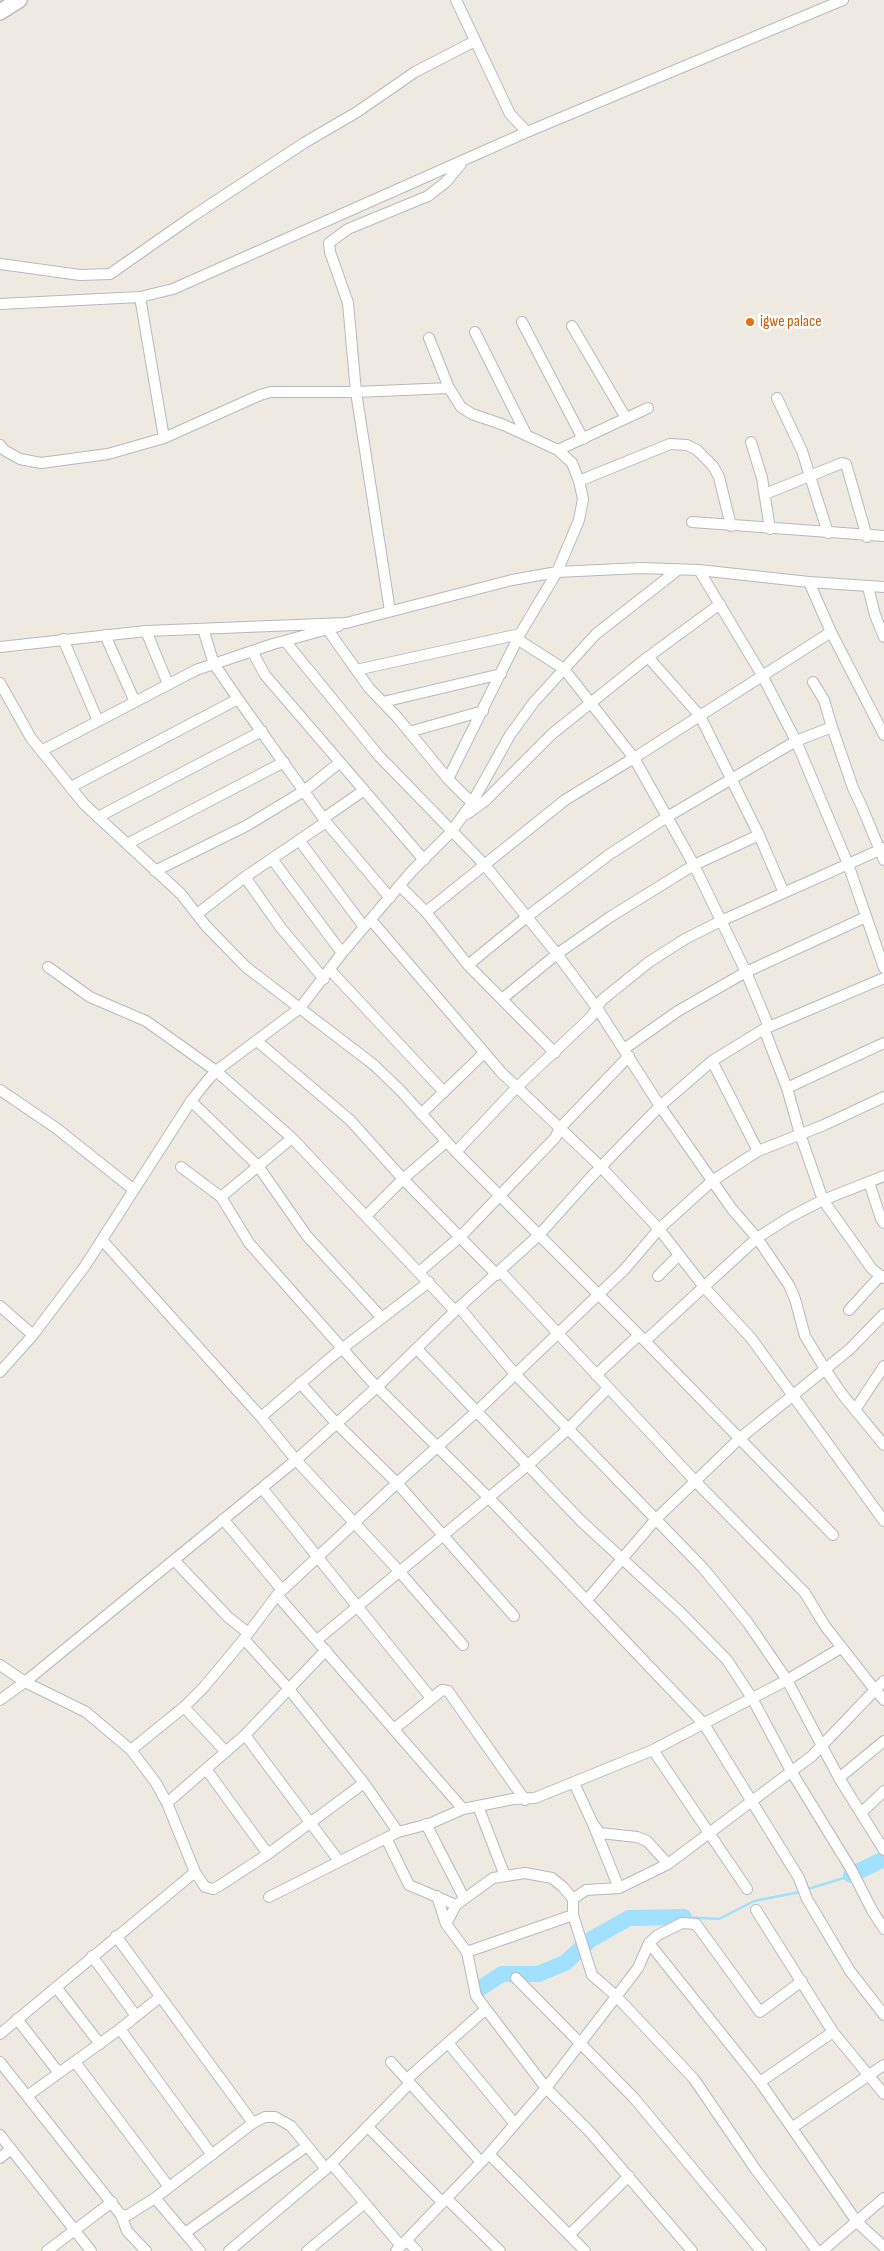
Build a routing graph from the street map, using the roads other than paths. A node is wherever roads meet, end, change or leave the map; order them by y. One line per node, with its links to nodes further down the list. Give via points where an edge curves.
1 (19, 0): 4 (main road)
2 (456, 0): 5 (street)
3 (843, 0): 6 (street)
4 (0, 12)
5 (476, 41): 6 (street, via 510,114); 8 (street, via 415,72 193,216 110,274 80,274)
6 (527, 132): 7 (street)
7 (464, 161): 9 (street, via 173,289); 16 (street, via 446,182 428,196 348,229 330,243 330,252 348,303)
8 (0, 264)
9 (140, 297): 10 (street); 21 (street)
10 (0, 304)
11 (522, 322): 22 (street)
12 (572, 326): 19 (street)
13 (475, 332): 20 (street)
14 (429, 338): 15 (street)
15 (449, 388): 16 (street); 20 (street, via 461,407 472,414)
16 (356, 392): 21 (street, via 266,394); 42 (street)
17 (777, 398): 26 (street)
18 (648, 408): 19 (street)
19 (626, 418): 22 (street)
20 (526, 434): 25 (street)
21 (164, 438): 24 (street, via 108,454 41,463 20,459)
22 (583, 439): 25 (street)
23 (751, 442): 28 (street)
24 (0, 445)
25 (558, 450): 27 (street, via 572,463)
26 (811, 477): 28 (street); 32 (street); 33 (street, via 842,463 848,466)
27 (579, 481): 30 (street, via 670,444 687,445 713,466 719,477); 37 (street, via 583,499 579,520)
28 (765, 494): 31 (street)
29 (692, 522): 30 (street)
30 (731, 526): 31 (street)
31 (770, 529): 32 (street)
32 (828, 533): 33 (street)
33 (867, 536): 34 (street)
34 (884, 536)
35 (679, 569): 36 (street); 37 (street); 57 (street, via 596,634)
36 (699, 570): 38 (street); 41 (street)
37 (558, 572): 42 (street, via 512,580); 49 (street)
38 (809, 582): 40 (street); 47 (street)
39 (884, 586): 40 (street)
40 (868, 587): 50 (street)
41 (720, 604): 55 (street); 60 (street)
42 (390, 611): 43 (street)
43 (346, 623): 44 (street); 45 (street)
44 (203, 629): 46 (street); 56 (street)
45 (328, 630): 52 (street); 58 (street)
46 (146, 631): 48 (street); 63 (street)
47 (831, 632): 60 (street); 74 (street)
48 (105, 635): 51 (street); 65 (street)
49 (518, 637): 57 (street); 58 (street); 59 (street)
50 (884, 637)
51 (64, 640): 53 (street); 70 (street)
52 (285, 641): 54 (street); 90 (street, via 379,756)
53 (0, 647)
54 (252, 651): 56 (street); 79 (street, via 265,675)
55 (648, 657): 67 (street); 69 (street)
56 (214, 664): 63 (street); 64 (street)
57 (564, 669): 67 (street); 85 (street, via 510,735)
58 (356, 670): 66 (street)
59 (501, 674): 66 (street); 68 (street)
60 (763, 676): 69 (street); 75 (street)
61 (813, 682): 71 (street, via 824,700)
62 (0, 683): 76 (street)
63 (168, 684): 65 (street)
64 (238, 699): 72 (street); 82 (street)
65 (135, 702): 70 (street)
66 (383, 702): 73 (street)
67 (591, 704): 77 (street); 89 (street, via 552,734 485,801)
68 (482, 712): 73 (street); 81 (street)
69 (700, 716): 77 (street); 80 (street)
70 (98, 721): 76 (street)
71 (832, 728): 75 (street); 94 (street, via 852,788)
72 (262, 731): 78 (street); 86 (street)
73 (409, 732): 81 (street)
74 (884, 735)
75 (796, 741): 80 (street); 99 (street)
76 (41, 751): 82 (street)
77 (634, 758): 87 (street); 98 (street, via 565,800)
78 (284, 762): 83 (street); 93 (street)
79 (339, 763): 83 (street); 84 (street)
80 (731, 778): 87 (street); 91 (street)
81 (448, 779): 85 (street)
82 (71, 787): 86 (street)
83 (304, 791): 88 (street); 101 (street, via 246,826)
84 (363, 792): 88 (street); 96 (street)
85 (472, 803): 89 (street)
86 (98, 817): 93 (street)
87 (667, 817): 100 (street); 108 (street, via 610,854)
88 (325, 820): 92 (street); 105 (street)
89 (461, 820): 90 (street)
90 (451, 832): 96 (street); 98 (street)
91 (759, 835): 100 (street); 104 (street)
92 (299, 840): 95 (street); 111 (street)
93 (127, 844): 101 (street)
94 (882, 849): 97 (street); 99 (street)
95 (272, 859): 102 (street); 112 (street)
96 (424, 860): 103 (street)
97 (884, 860)
98 (484, 864): 106 (street); 108 (street)
99 (848, 864): 104 (street); 109 (street)
100 (694, 865): 110 (street); 113 (street)
101 (156, 871): 107 (street)
102 (245, 877): 107 (street); 118 (street, via 281,928)
103 (400, 886): 105 (street); 106 (street)
104 (784, 893): 110 (street)
105 (390, 898): 111 (street)
106 (426, 912): 114 (street)
107 (197, 914): 121 (street, via 216,938 246,966)
108 (528, 916): 113 (street); 114 (street)
109 (866, 916): 116 (street); 117 (street)
110 (721, 921): 117 (street); 122 (street, via 648,962 602,1000)
111 (368, 923): 112 (street); 127 (street)
112 (342, 953): 118 (street)
113 (557, 954): 120 (street); 122 (street)
114 (468, 965): 120 (street)
115 (48, 967): 130 (street, via 90,997 146,1021)
116 (884, 968)
117 (746, 972): 123 (street); 126 (street, via 678,1011)
118 (327, 974): 121 (street); 134 (street)
119 (884, 978): 123 (street)
120 (502, 999): 128 (street)
121 (300, 1008): 124 (street); 138 (street, via 374,1065)
122 (597, 1008): 126 (street); 128 (street)
123 (767, 1028): 129 (street); 132 (street)
124 (257, 1041): 130 (street); 149 (street, via 350,1120)
125 (884, 1043): 132 (street)
126 (626, 1052): 137 (street); 139 (street)
127 (484, 1053): 131 (street); 134 (street)
128 (555, 1053): 131 (street)
129 (712, 1061): 137 (street); 143 (street)
130 (216, 1071): 136 (street); 141 (street)
131 (516, 1088): 139 (street); 144 (street)
132 (787, 1088): 140 (street)
133 (0, 1090): 152 (street, via 56,1128)
134 (444, 1092): 138 (street)
135 (884, 1097): 140 (street)
136 (191, 1101): 145 (street); 152 (street)
137 (660, 1106): 147 (street); 150 (street)
138 (421, 1114): 142 (street)
139 (560, 1128): 147 (street); 153 (street, via 555,1138)
140 (800, 1134): 143 (street); 155 (street)
141 (292, 1138): 145 (street); 156 (street)
142 (446, 1142): 144 (street); 149 (street)
143 (758, 1151): 150 (street)
144 (456, 1152): 153 (street)
145 (258, 1166): 154 (street); 175 (street, via 307,1236)
146 (181, 1167): 154 (street)
147 (601, 1167): 158 (street); 159 (street)
148 (884, 1176): 151 (street)
149 (403, 1179): 156 (street); 160 (street)
150 (712, 1181): 158 (street); 161 (street)
151 (868, 1182): 155 (street); 157 (street)
152 (134, 1190): 162 (street)
153 (500, 1195): 159 (street); 160 (street)
154 (221, 1197): 179 (street, via 249,1243)
155 (822, 1200): 161 (street); 167 (street, via 872,1269)
156 (366, 1216): 164 (street)
157 (884, 1223)
158 (658, 1229): 163 (street); 170 (street)
159 (539, 1234): 165 (street); 170 (street)
160 (460, 1237): 164 (street); 165 (street)
161 (757, 1238): 169 (street); 182 (street, via 789,1286 805,1336)
162 (102, 1240): 177 (street); 192 (street)
163 (679, 1255): 166 (street); 169 (street)
164 (419, 1272): 168 (street)
165 (499, 1273): 172 (street); 176 (street)
166 (658, 1276)
167 (882, 1277): 173 (street)
168 (429, 1282): 172 (street); 175 (street)
169 (704, 1287): 178 (street); 189 (street, via 751,1338)
170 (598, 1296): 176 (street); 178 (street)
171 (0, 1306): 177 (street)
172 (457, 1309): 180 (street); 184 (street)
173 (849, 1310)
174 (884, 1314): 182 (street, via 850,1349)
175 (382, 1318): 179 (street)
176 (558, 1334): 184 (street); 185 (street)
177 (33, 1335): 183 (street)
178 (642, 1338): 185 (street); 195 (street)
179 (342, 1349): 186 (street); 187 (street)
180 (417, 1349): 187 (street); 191 (street)
181 (884, 1366): 190 (street)
182 (824, 1369): 189 (street); 190 (street)
183 (0, 1372)
184 (515, 1374): 191 (street); 194 (street)
185 (596, 1375): 188 (street)
186 (300, 1383): 192 (street); 193 (street)
187 (378, 1386): 193 (street); 197 (street)
188 (608, 1388): 194 (street); 200 (street)
189 (794, 1395): 195 (street); 206 (street)
190 (855, 1410): 196 (street)
191 (476, 1412): 197 (street); 199 (street)
192 (261, 1416): 198 (street)
193 (336, 1423): 198 (street); 201 (street)
194 (568, 1429): 199 (street); 205 (street)
195 (739, 1439): 200 (street); 208 (street)
196 (884, 1445)
197 (438, 1449): 201 (street); 203 (street)
198 (296, 1460): 202 (street); 207 (street)
199 (528, 1465): 203 (street); 211 (street, via 581,1521)
200 (696, 1482): 205 (street); 221 (street, via 805,1593)
201 (397, 1483): 207 (street); 209 (street)
202 (262, 1488): 204 (street); 210 (street)
203 (489, 1498): 209 (street); 215 (street)
204 (223, 1519): 212 (street); 214 (street)
205 (656, 1519): 211 (street); 224 (street, via 703,1568 748,1623)
206 (884, 1521)
207 (355, 1523): 210 (street); 213 (street)
208 (834, 1535)
209 (444, 1536): 213 (street); 217 (street)
210 (317, 1557): 214 (street); 216 (street)
211 (623, 1558): 215 (street); 230 (street, via 728,1660)
212 (174, 1560): 218 (street); 226 (street)
213 (399, 1572): 216 (street); 220 (street)
214 (280, 1593): 218 (street); 219 (street)
215 (587, 1600): 234 (street)
216 (358, 1607): 219 (street); 229 (street)
217 (514, 1616)
218 (246, 1636): 227 (street); 233 (street)
219 (317, 1640): 222 (street)
220 (463, 1645)
221 (842, 1648): 224 (street); 228 (street)
222 (326, 1650): 227 (street); 235 (street)
223 (0, 1665): 226 (street)
224 (787, 1680): 230 (street); 238 (street)
225 (884, 1681): 228 (street)
226 (25, 1682): 231 (street); 239 (street, via 86,1712)
227 (288, 1688): 236 (street); 245 (street)
228 (875, 1690): 232 (street); 238 (street)
229 (431, 1698): 235 (street); 248 (street, via 442,1690 448,1691)
230 (752, 1698): 234 (street); 243 (street)
231 (0, 1700)
232 (884, 1700)
233 (184, 1707): 239 (street); 241 (street)
234 (704, 1724): 240 (street); 250 (street)
235 (394, 1729): 252 (street)
236 (245, 1735): 241 (street); 254 (street)
237 (884, 1741): 244 (street)
238 (822, 1746): 243 (street); 244 (street)
239 (130, 1750): 249 (street)
240 (653, 1750): 246 (street); 258 (street)
241 (226, 1752): 242 (street)
242 (206, 1768): 249 (street); 262 (street)
243 (792, 1771): 250 (street); 276 (street)
244 (839, 1778): 253 (street)
245 (364, 1783): 254 (street); 257 (street)
246 (574, 1783): 248 (street); 256 (street)
247 (884, 1791): 253 (street)
248 (525, 1800): 251 (street)
249 (167, 1802): 265 (street)
250 (752, 1802): 258 (street); 287 (street, via 850,1970)
251 (478, 1806): 252 (street); 266 (street)
252 (463, 1809): 255 (street)
253 (861, 1813): 260 (street)
254 (311, 1824): 262 (street); 263 (street)
255 (426, 1824): 257 (street); 272 (street)
256 (592, 1824): 264 (street, via 600,1833 647,1840); 267 (street)
257 (398, 1832): 259 (street)
258 (710, 1833): 264 (street); 268 (street)
259 (386, 1838): 263 (street); 269 (street, via 409,1885)
260 (881, 1839): 261 (street)
261 (884, 1850)
262 (268, 1854): 265 (street, via 213,1889 205,1887)
263 (339, 1862): 270 (street)
264 (668, 1864): 267 (street)
265 (195, 1872): 277 (street)
266 (505, 1876): 271 (street, via 525,1873 552,1878); 272 (street, via 493,1878)
267 (619, 1888): 271 (street, via 586,1890)
268 (747, 1889)
269 (437, 1896): 272 (street); 275 (street)
270 (269, 1897)
271 (573, 1899): 274 (street)
272 (460, 1901): 275 (street)
273 (756, 1910): 282 (street)
274 (573, 1915): 279 (street); 284 (street, via 592,1975)
275 (446, 1924): 279 (street)
276 (884, 1929)
277 (116, 1936): 280 (street); 285 (street)
278 (649, 1944): 282 (street, via 658,1935 682,1923 696,1924 760,2012); 284 (street, via 638,1968); 303 (street)
279 (466, 1952): 286 (street, via 476,1996)
280 (92, 1956): 283 (street); 288 (street)
281 (516, 1978): 295 (street)
282 (802, 1980): 291 (street)
283 (56, 1987): 289 (street); 294 (street)
284 (616, 1996): 295 (street); 344 (street, via 694,2079 756,2170)
285 (160, 1997): 288 (street); 307 (street)
286 (486, 2009): 293 (street); 304 (street)
287 (884, 2015)
288 (136, 2016): 290 (street)
289 (17, 2019): 292 (street); 300 (street)
290 (120, 2030): 294 (street); 315 (street)
291 (833, 2032): 301 (street); 303 (street)
292 (0, 2034)
293 (448, 2043): 302 (street); 308 (street)
294 (100, 2044): 297 (street)
295 (580, 2044): 304 (street); 343 (street, via 634,2098)
296 (0, 2062): 306 (street)
297 (75, 2062): 300 (street); 320 (street)
298 (391, 2062): 302 (street)
299 (884, 2065): 301 (street)
300 (59, 2073): 306 (street)
301 (869, 2077): 305 (street); 310 (street)
302 (409, 2081): 309 (street); 317 (street)
303 (760, 2082): 310 (street)
304 (546, 2088): 308 (street); 319 (street)
305 (884, 2094)
306 (27, 2096): 324 (street)
307 (253, 2123): 312 (street, via 265,2117 276,2118 291,2126); 315 (street)
308 (515, 2124): 314 (street)
309 (368, 2127): 318 (street); 323 (street)
310 (792, 2127): 327 (street)
311 (0, 2134): 313 (street)
312 (307, 2146): 318 (street); 329 (street)
313 (11, 2148): 316 (street); 328 (street)
314 (489, 2154): 317 (street); 330 (street)
315 (212, 2155): 320 (street)
316 (0, 2158)
317 (481, 2162): 323 (street)
318 (329, 2166): 325 (street); 337 (street)
319 (629, 2176): 330 (street); 342 (street)
320 (169, 2187): 321 (street)
321 (155, 2198): 326 (street, via 128,2215); 329 (street)
322 (884, 2198): 327 (street)
323 (444, 2200): 331 (street); 340 (street)
324 (112, 2202): 326 (street); 328 (street)
325 (365, 2203): 331 (street); 338 (street)
326 (121, 2215): 335 (street, via 128,2231)
327 (857, 2222): 332 (street); 345 (street)
328 (74, 2230): 333 (street); 334 (street)
329 (185, 2234): 336 (street)
330 (569, 2235): 341 (street)
331 (401, 2246): 339 (street)
332 (884, 2247)
333 (47, 2251)
334 (91, 2251)
335 (146, 2251)
336 (200, 2251)
337 (229, 2251)
338 (307, 2251)
339 (417, 2251)
340 (500, 2251)
341 (585, 2251)
342 (692, 2251)
343 (761, 2251)
344 (817, 2251)
345 (822, 2251)

